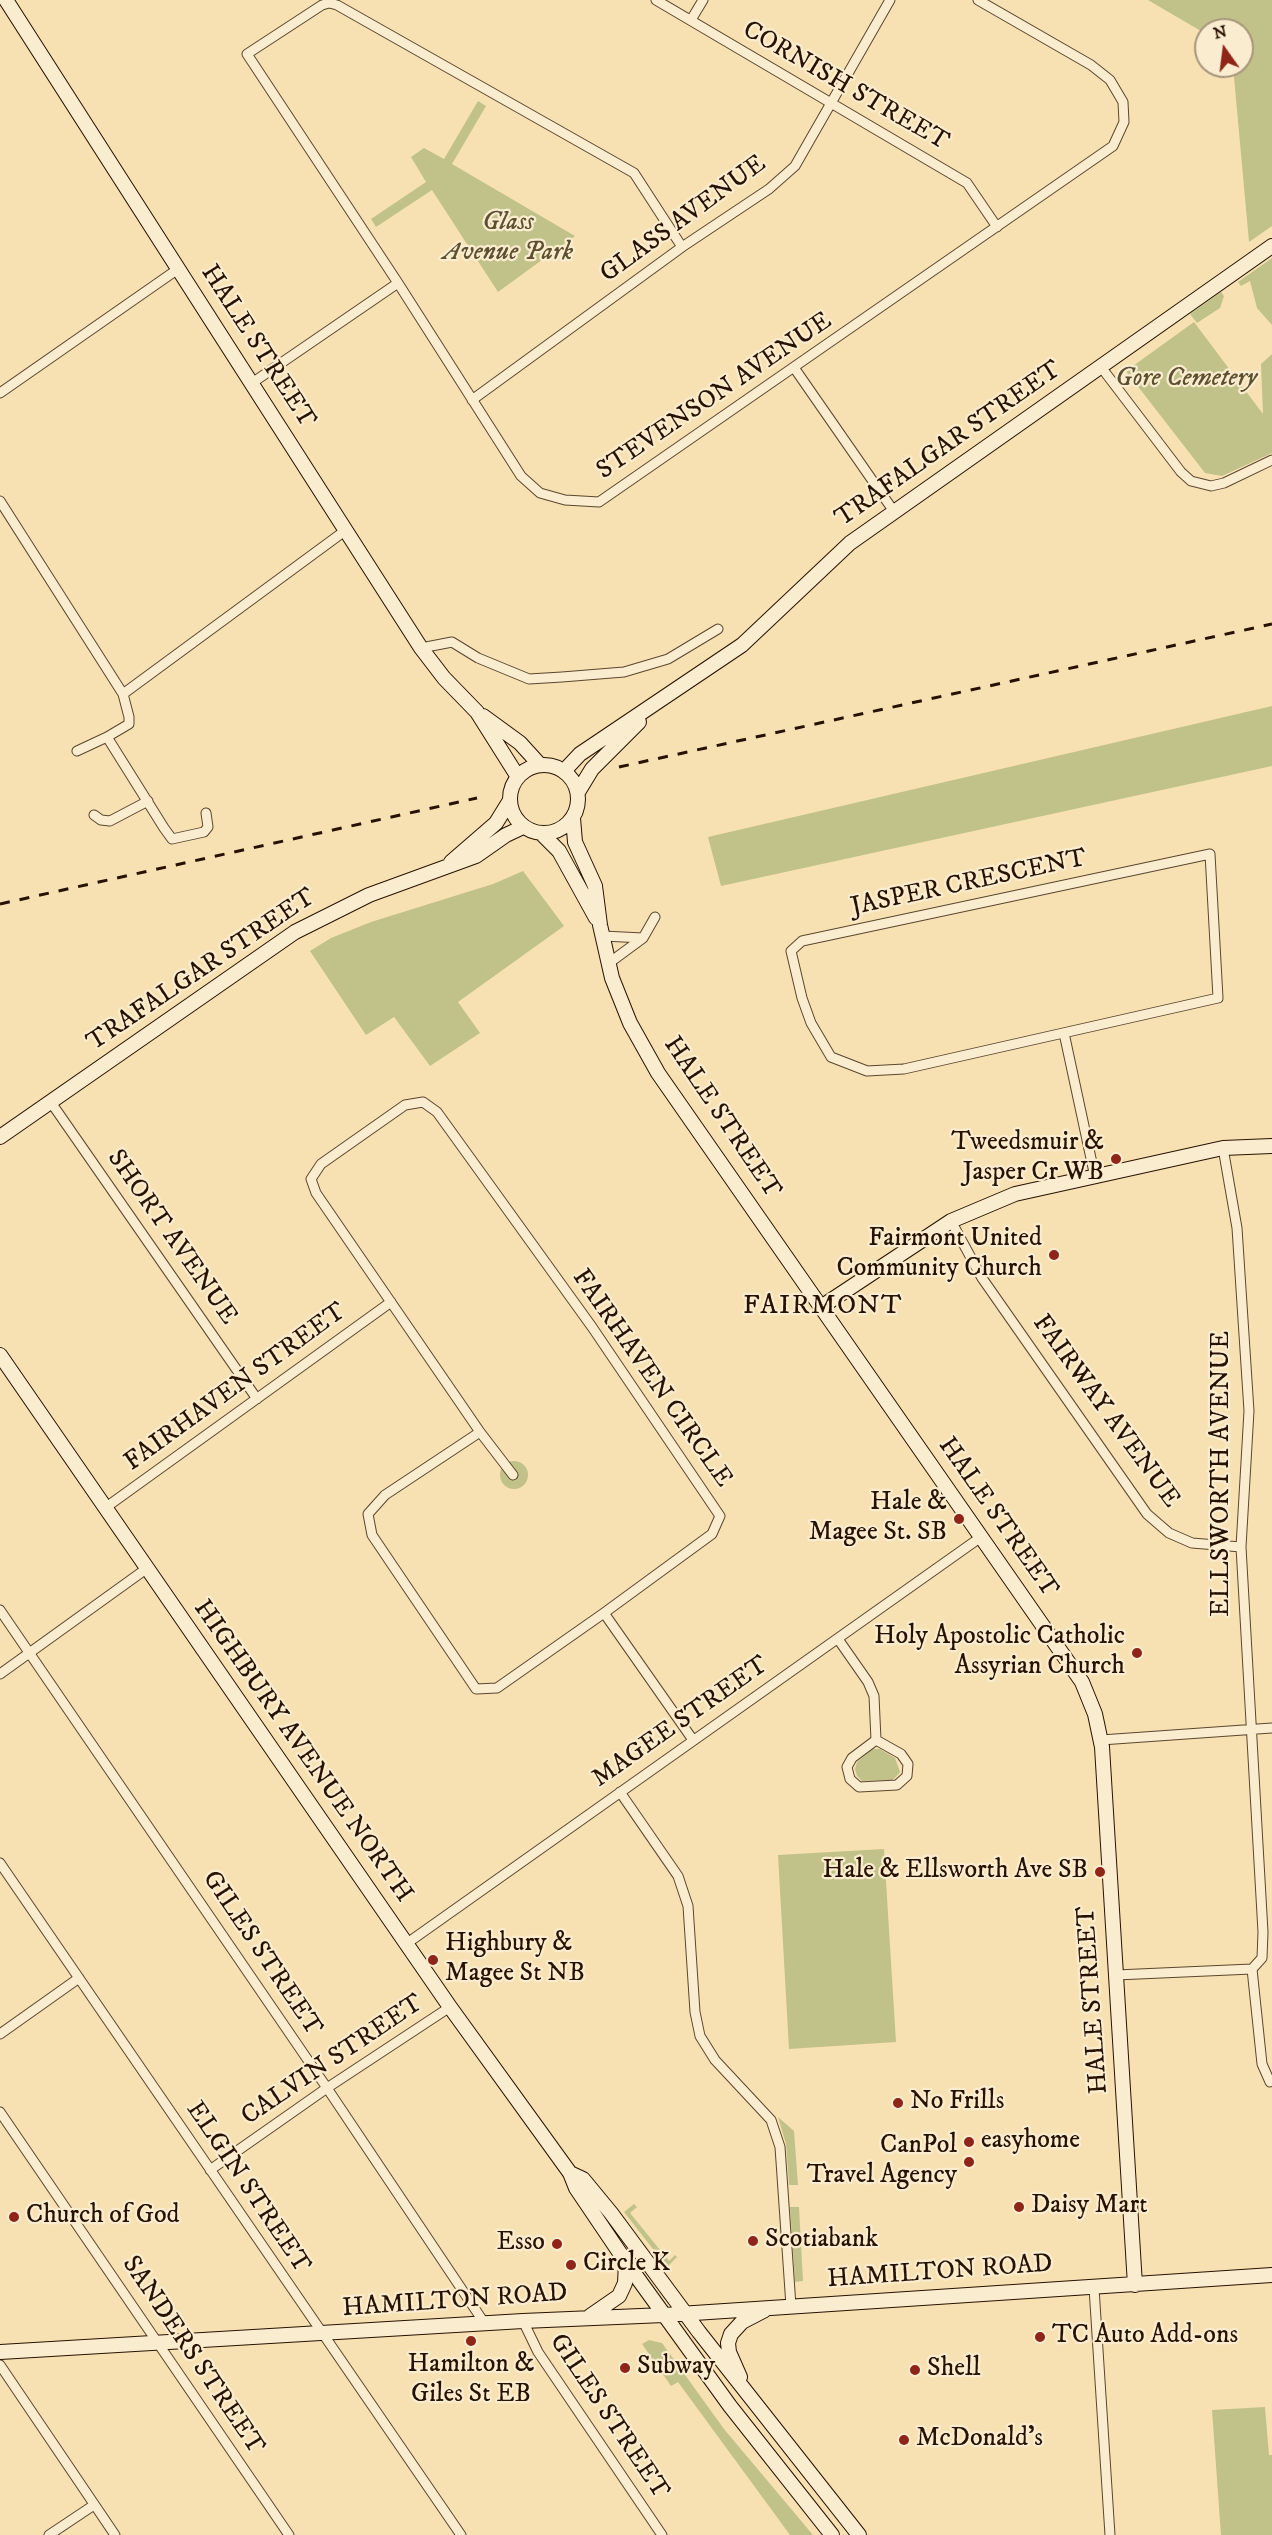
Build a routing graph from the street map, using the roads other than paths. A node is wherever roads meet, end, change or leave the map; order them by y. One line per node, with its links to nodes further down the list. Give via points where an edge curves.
1 (6, 0): 11 (main road, HALE STREET)
2 (656, 0): 6 (street, CORNISH STREET)
3 (703, 0): 6 (street)
4 (890, 0): 7 (street, GLASS AVENUE)
5 (978, 0): 8 (street, STEVENSON AVENUE, via 1091,65 1110,80 1123,102 1124,122 1113,146)
6 (691, 20): 7 (street, CORNISH STREET)
7 (832, 104): 8 (street, CORNISH STREET, via 967,183); 10 (street, GLASS AVENUE, via 795,166 769,189)
8 (997, 227): 14 (street, STEVENSON AVENUE)
9 (1272, 246): 13 (main road, TRAFALGAR STREET)
10 (682, 247): 12 (street, STEVENSON AVENUE, via 634,173 329,3 247,54); 17 (street, GLASS AVENUE)
11 (178, 269): 15 (main road, HALE STREET); 16 (street)
12 (398, 283): 15 (street); 17 (street, STEVENSON AVENUE)
13 (1101, 367): 18 (street, via 1191,481 1211,486 1224,483); 20 (main road, TRAFALGAR STREET)
14 (795, 369): 17 (street, STEVENSON AVENUE, via 599,502 565,500 540,493 521,476); 20 (street, STEVENSON AVENUE)
15 (252, 383): 21 (main road, HALE STREET)
16 (0, 393)
17 (472, 400)
18 (1272, 460)
19 (0, 501): 24 (street)
20 (895, 513): 25 (main road, TRAFALGAR STREET, via 850,543 742,645)
21 (346, 530): 23 (main road, HALE STREET); 24 (street)
22 (718, 629): 23 (street, via 668,659 624,672 562,677 529,679 478,658 452,642)
23 (421, 648): 26 (main road, HALE STREET)
24 (123, 694): 27 (street, via 129,724)
25 (666, 696): 30 (main road, TRAFALGAR STREET, via 580,754); 32 (main road, TRAFALGAR STREET, via 592,769)
26 (477, 712): 29 (main road, HALE STREET, via 520,743); 31 (main road, HALE STREET)
27 (107, 737): 28 (street); 33 (street)
28 (76, 751)
29 (540, 765): 30 (main road); 31 (main road)
30 (564, 771): 32 (main road)
31 (518, 777): 34 (main road)
32 (578, 792): 37 (main road)
33 (148, 801): 35 (street, via 172,839 204,832 208,827); 36 (street, via 110,821)
34 (509, 802): 38 (main road); 40 (main road, TRAFALGAR STREET, via 496,823)
35 (206, 813)
36 (94, 815)
37 (573, 818): 39 (main road, via 560,830); 42 (main road, HALE STREET, via 575,842 595,886)
38 (523, 827): 39 (main road); 40 (main road, TRAFALGAR STREET, via 476,856)
39 (542, 834): 42 (main road, HALE STREET, via 559,851)
40 (443, 868): 46 (main road, TRAFALGAR STREET, via 369,895 295,932)
41 (655, 917): 43 (street)
42 (602, 931): 43 (street); 44 (main road, HALE STREET)
43 (644, 938): 44 (street)
44 (609, 963): 53 (main road, HALE STREET, via 630,1023 658,1073)
45 (1064, 1033): 45 (street, JASPER CRESCENT, via 904,1069 867,1071 831,1057 801,998 791,951 802,940 1210,854 1218,998); 50 (street)
46 (50, 1101): 47 (main road, TRAFALGAR STREET); 55 (street, SHORT AVENUE)
47 (0, 1137)
48 (1272, 1146): 49 (main road)
49 (1223, 1148): 50 (main road); 60 (street, ELLSWORTH AVENUE, via 1237,1228 1249,1411)
50 (1095, 1177): 51 (main road, via 1016,1194)
51 (951, 1221): 53 (main road); 60 (street, FAIRWAY AVENUE, via 982,1278 1147,1514 1169,1533 1192,1543)
52 (391, 1302): 55 (street, FAIRHAVEN STREET); 56 (street, FAIRHAVEN CIRCLE); 63 (street, FAIRHAVEN CIRCLE, via 316,1193 311,1179 321,1164 405,1105 423,1102 437,1112 578,1308 720,1516 712,1534)
53 (821, 1307): 59 (main road, HALE STREET)
54 (0, 1355): 58 (main road, HIGHBURY AVENUE NORTH)
55 (257, 1399): 58 (street, FAIRHAVEN STREET)
56 (480, 1432): 57 (street); 63 (street, FAIRHAVEN CIRCLE, via 385,1495 369,1514 372,1535 463,1672 476,1689 497,1688)
57 (513, 1475)
58 (105, 1508): 61 (main road, HIGHBURY AVENUE NORTH)
59 (981, 1537): 64 (street, MAGEE STREET); 71 (main road, HALE STREET, via 1082,1682)
60 (1241, 1547): 68 (street, ELLSWORTH AVENUE)
61 (146, 1569): 65 (street); 74 (main road, HIGHBURY AVENUE NORTH)
62 (0, 1610): 65 (street, GILES STREET)
63 (604, 1613): 69 (street)
64 (838, 1638): 69 (street, MAGEE STREET); 70 (street, via 874,1695)
65 (29, 1652): 66 (street); 81 (street, GILES STREET)
66 (0, 1674)
67 (1272, 1728): 68 (street)
68 (1251, 1729): 71 (street); 75 (street, ELLSWORTH AVENUE, via 1263,1932 1262,1958)
69 (693, 1740): 72 (street, MAGEE STREET)
70 (876, 1740): 70 (street, via 901,1754 908,1764 907,1776 897,1785 859,1787 850,1779 848,1767 852,1758)
71 (1101, 1740): 76 (main road, HALE STREET)
72 (620, 1792): 74 (street, MAGEE STREET); 89 (street, via 678,1876 688,1906 700,2036 715,2060 771,2120 780,2147)
73 (0, 1863): 77 (street, ELGIN STREET)
74 (406, 1944): 78 (main road, HIGHBURY AVENUE NORTH)
75 (1252, 1969): 76 (street); 80 (street, via 1262,2064)
76 (1116, 1975): 87 (main road, HALE STREET)
77 (79, 1978): 79 (street); 83 (street, ELGIN STREET)
78 (450, 2007): 81 (street, CALVIN STREET); 84 (main road, HIGHBURY AVENUE NORTH)
79 (0, 2034)
80 (1270, 2082)
81 (327, 2088): 83 (street, CALVIN STREET); 95 (street, GILES STREET)
82 (0, 2112): 97 (street, SANDERS STREET)
83 (210, 2169): 96 (street, ELGIN STREET)
84 (570, 2172): 85 (main road, HIGHBURY AVENUE NORTH, via 576,2188); 91 (main road, HIGHBURY AVENUE NORTH, via 583,2179 604,2204)
85 (626, 2262): 92 (main road, HIGHBURY AVENUE NORTH); 93 (main road, via 620,2296)
86 (1272, 2275): 87 (main road, HAMILTON ROAD)
87 (1135, 2285): 88 (main road, HAMILTON ROAD)
88 (1094, 2288): 89 (main road, HAMILTON ROAD); 109 (street)
89 (791, 2306): 90 (main road, HAMILTON ROAD)
90 (772, 2307): 91 (main road, HAMILTON ROAD); 100 (main road, via 735,2327 728,2343)
91 (684, 2313): 92 (main road, HAMILTON ROAD); 100 (main road, HIGHBURY AVENUE NORTH)
92 (664, 2315): 93 (main road, HAMILTON ROAD); 107 (main road, HIGHBURY AVENUE NORTH, via 761,2447)
93 (585, 2318): 94 (main road, HAMILTON ROAD)
94 (523, 2321): 95 (main road, HAMILTON ROAD); 106 (street, GILES STREET, via 538,2352)
95 (486, 2324): 96 (main road, HAMILTON ROAD)
96 (321, 2334): 97 (main road, HAMILTON ROAD); 105 (street, ELGIN STREET)
97 (158, 2343): 98 (main road, HAMILTON ROAD); 104 (street, SANDERS STREET)
98 (0, 2352)
99 (0, 2365): 101 (street)
100 (753, 2403): 108 (main road, HIGHBURY AVENUE NORTH)
101 (94, 2505): 102 (street); 103 (street)
102 (49, 2535)
103 (115, 2535)
104 (289, 2535)
105 (460, 2535)
106 (662, 2535)
107 (832, 2535)
108 (859, 2535)
109 (1110, 2535)

